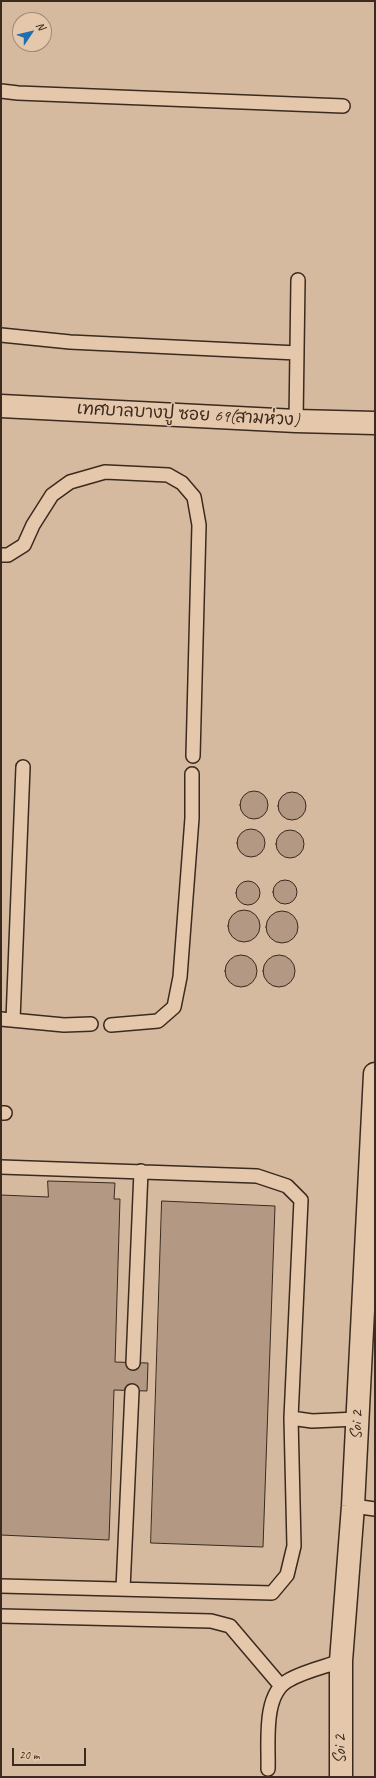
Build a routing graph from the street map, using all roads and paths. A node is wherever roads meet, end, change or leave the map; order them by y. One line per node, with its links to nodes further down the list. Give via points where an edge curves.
1 (1, 91): 2 (lane)
2 (343, 106)
3 (298, 280): 5 (lane)
4 (1, 335): 5 (lane, via 70,342)
5 (297, 353): 7 (lane)
6 (1, 406): 7 (street, เทศบาลบางปู ซอย 69(สามห่วง))
7 (296, 421): 8 (street, เทศบาลบางปู ซอย 69(สามห่วง))
8 (375, 422)
9 (1, 555): 10 (lane, via 8,555 24,545 33,524 52,495 70,482 105,472 168,475 182,483 194,497 199,525)
10 (193, 756)
11 (23, 767): 13 (lane)
12 (192, 774): 15 (lane, via 192,818 180,977 174,1007 158,1021)
13 (7, 1019): 14 (lane, via 64,1025)
14 (91, 1024)
15 (111, 1025)
16 (375, 1074): 17 (street, Soi 2)
17 (373, 1163): 23 (street, Soi 2)
18 (1, 1167): 19 (lane)
19 (141, 1171): 20 (lane); 22 (lane, via 257,1176 287,1186 301,1200)
20 (133, 1363)
21 (132, 1391): 27 (lane)
22 (291, 1418): 23 (lane, via 312,1421); 27 (lane, via 294,1546 287,1575 272,1593)
23 (357, 1419): 24 (street, Soi 2)
24 (353, 1506): 25 (lane); 29 (street, Soi 2)
25 (375, 1509)
26 (1, 1586): 27 (lane)
27 (123, 1589)
28 (1, 1616): 30 (lane, via 211,1621 230,1626)
29 (341, 1660): 30 (lane, via 288,1680); 32 (street, Soi 2)
30 (281, 1686): 31 (lane, via 275,1692 269,1714)
31 (268, 1770)
32 (341, 1777)

